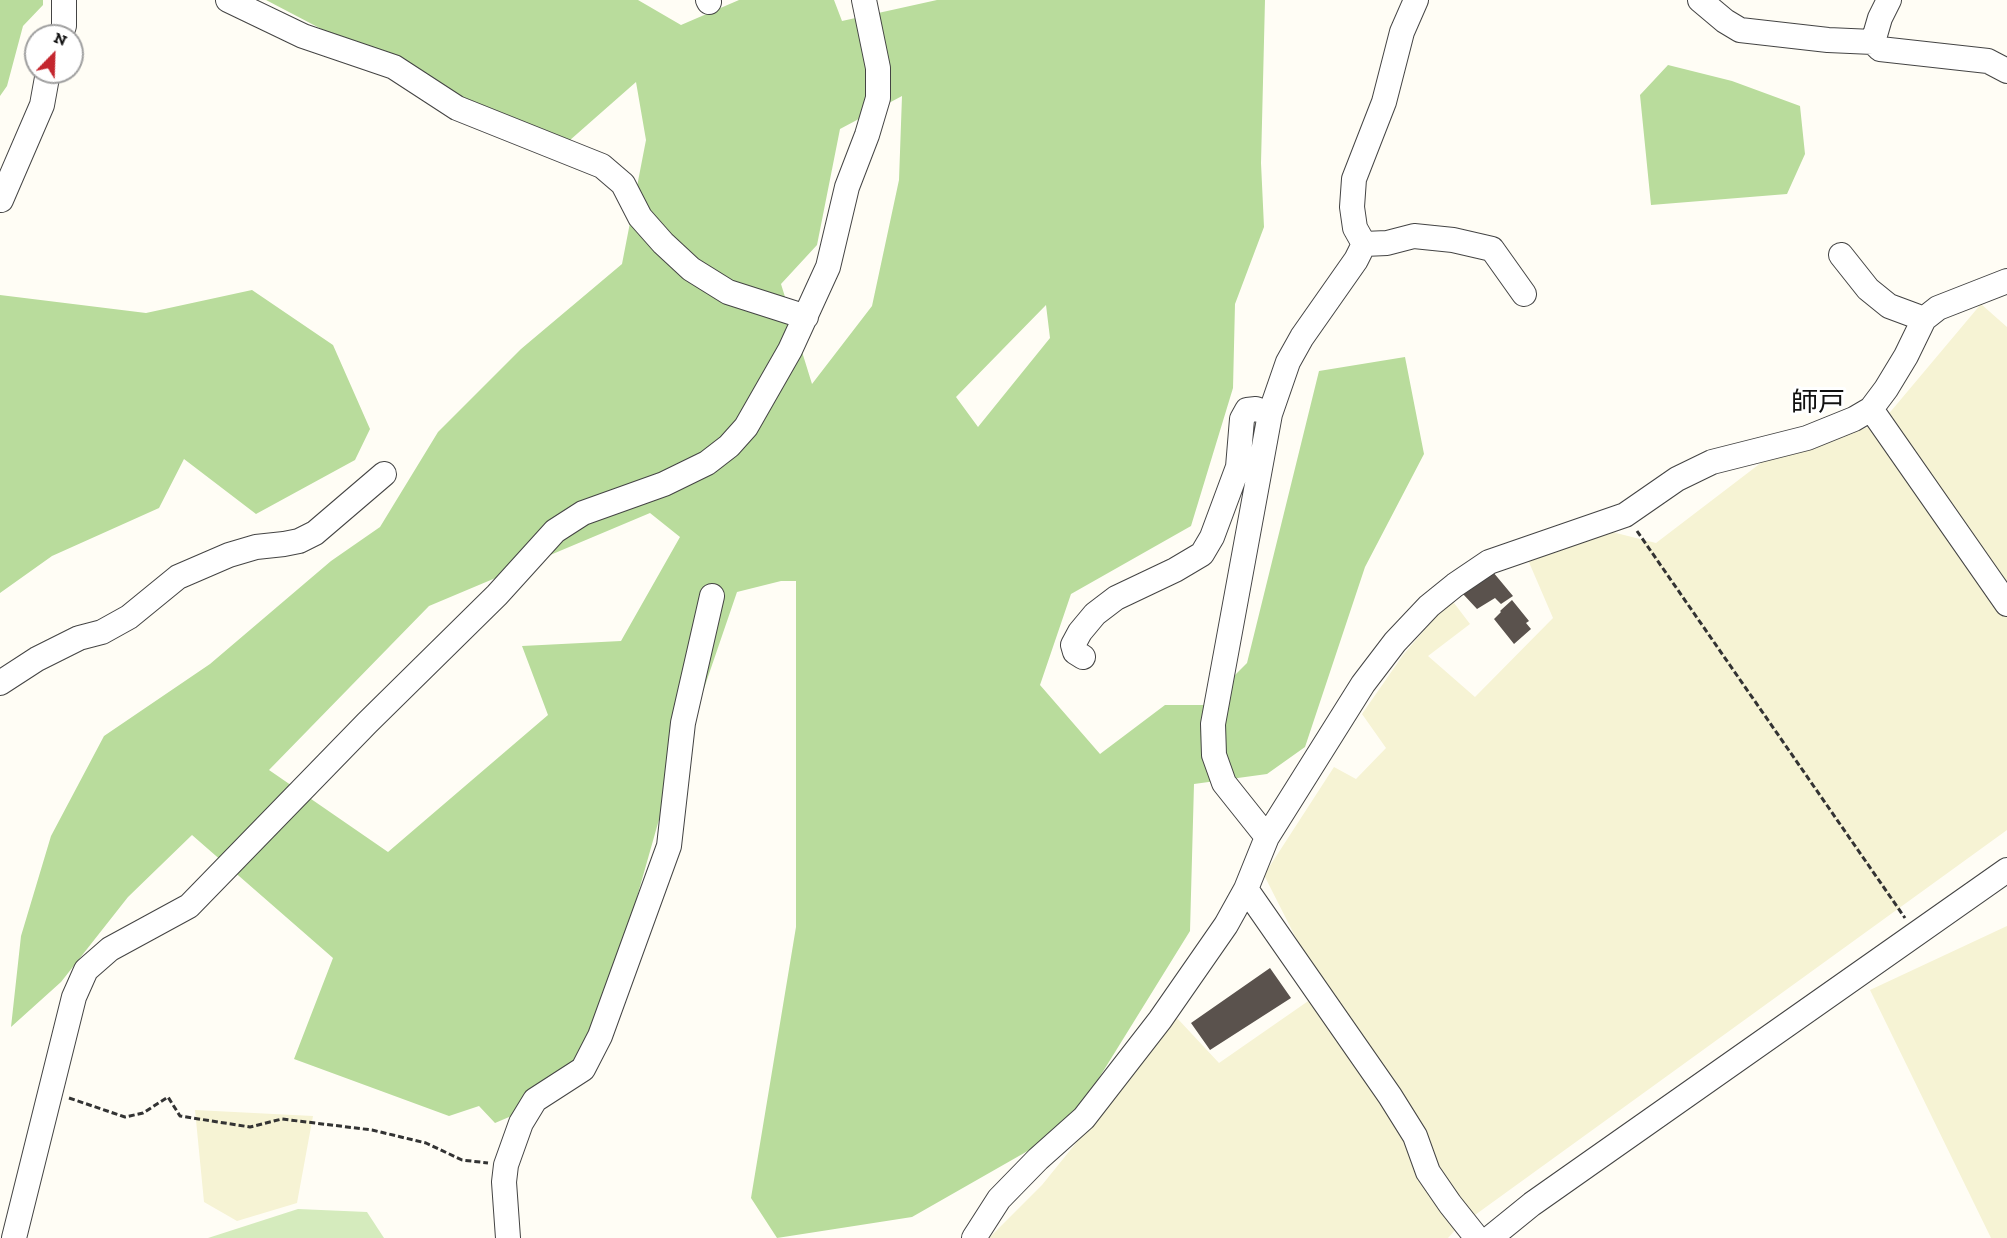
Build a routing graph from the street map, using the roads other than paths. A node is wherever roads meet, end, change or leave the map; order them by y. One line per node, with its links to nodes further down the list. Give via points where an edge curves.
1 (64, 0): 7 (street)
2 (228, 0): 16 (street, via 303,36 394,67 457,108 602,166 623,184 640,216 663,243 691,269 728,292)
3 (864, 0): 16 (street, via 878,68 878,98 847,187 828,267)
4 (1416, 0): 12 (street, via 1402,32 1384,102 1354,179 1354,228)
5 (1700, 0): 8 (street, via 1740,30)
6 (1889, 0): 8 (street)
7 (64, 24)
8 (1873, 42): 9 (street, via 1880,49 1988,61)
9 (2007, 70)
10 (46, 84): 11 (street, via 42,105)
11 (1, 200)
12 (1364, 244): 15 (street, via 1414,236 1492,249); 19 (street, via 1288,362)
13 (1841, 255): 17 (street, via 1889,306)
14 (2007, 281): 17 (street, via 1938,309)
15 (1524, 294)
16 (806, 317): 28 (street, via 759,406 729,446 707,463 664,484 583,513 555,531 497,595 189,906 110,949 86,970 74,997)
17 (1924, 320): 18 (street)
18 (1871, 409): 22 (street); 25 (street, via 1807,438 1712,462 1677,479 1625,515 1489,562 1455,585 1395,642 1363,684)
19 (1270, 414): 23 (street, via 1247,410 1242,419 1238,467 1202,554 1116,598 1095,614 1073,645); 25 (street, via 1214,724 1214,755 1224,783)
20 (384, 474): 24 (street, via 299,541 229,555 178,577 129,617 37,659)
21 (712, 596): 29 (street, via 683,723 669,846 600,1036 583,1069 535,1100 520,1123 504,1182)
22 (2007, 604)
23 (1083, 657)
24 (0, 683)
25 (1267, 837): 27 (street)
26 (2007, 870): 32 (street, via 1577,1172)
27 (1246, 889): 30 (street, via 1226,925 1166,1011 1084,1118 999,1199); 31 (street, via 1389,1096 1415,1136 1428,1172)
28 (14, 1238)
29 (508, 1238)
30 (974, 1238)
31 (1477, 1238)
32 (1490, 1238)

